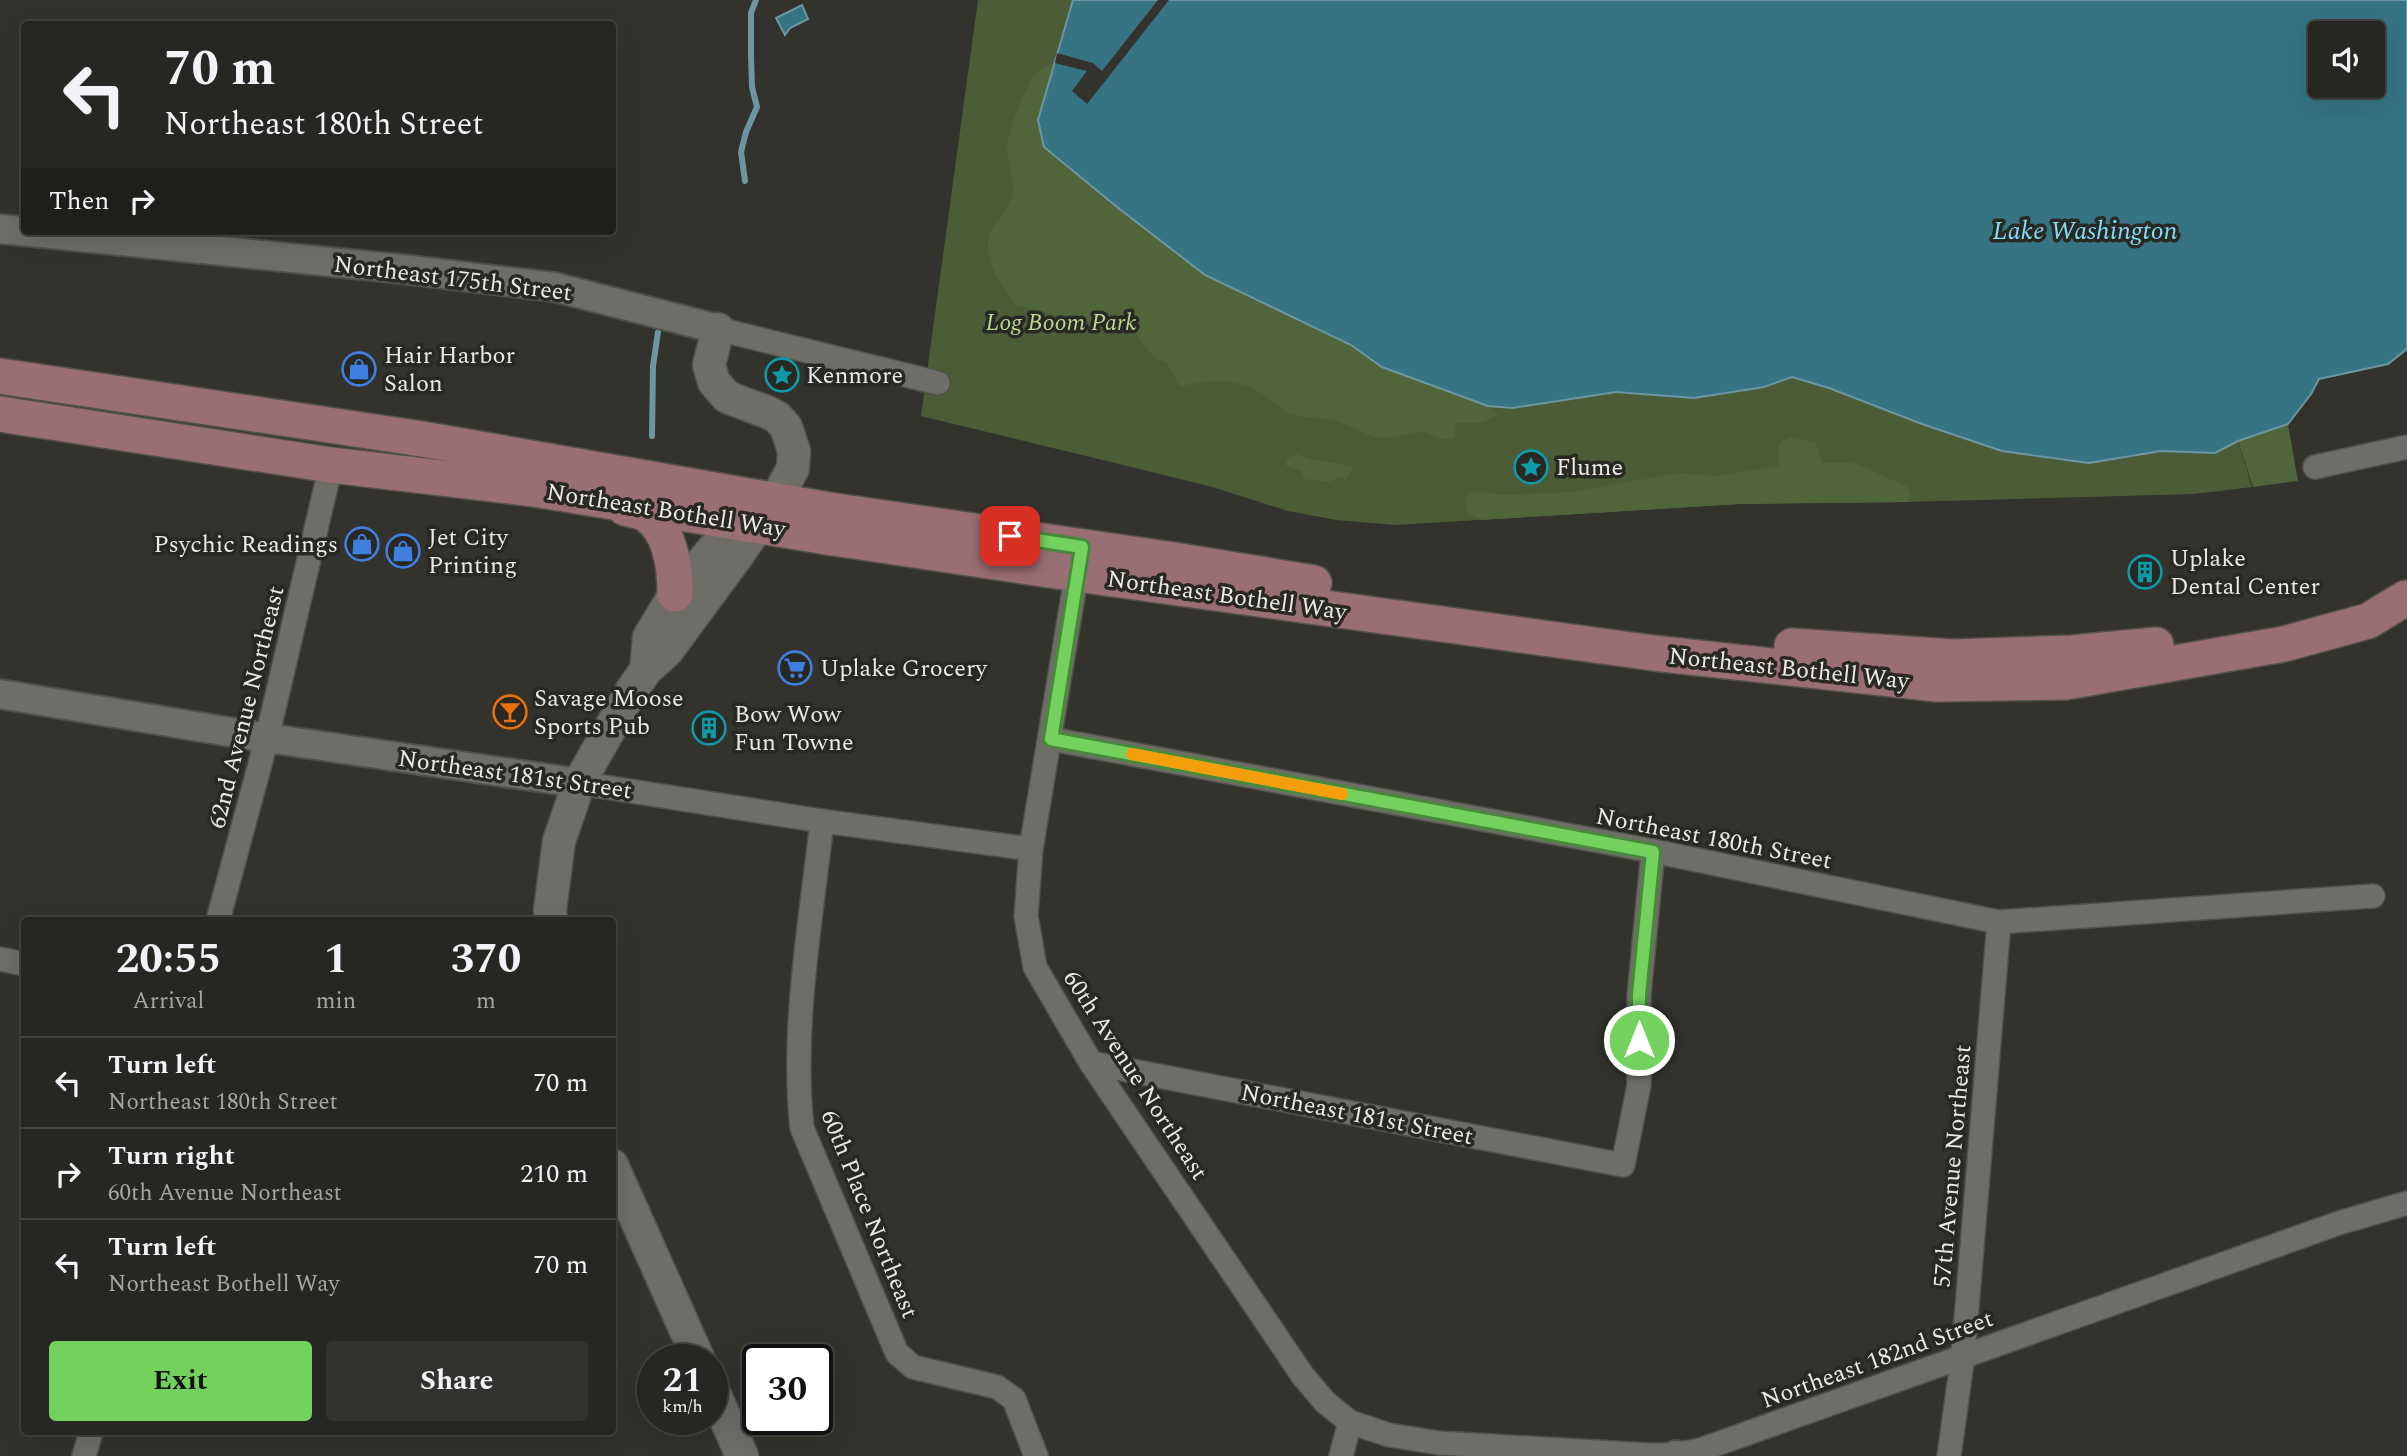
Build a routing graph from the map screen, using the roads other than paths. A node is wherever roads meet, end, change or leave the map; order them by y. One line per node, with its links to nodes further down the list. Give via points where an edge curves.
1 (0, 229): 2 (street, Northeast 175th Street)
2 (21, 231)
3 (60, 235): 4 (street, Northeast 175th Street, via 554,287)
4 (718, 329): 6 (street, Northeast 175th Street); 12 (main road, via 709,365 714,382 727,397 767,412 786,427 794,451 790,477)
5 (0, 376): 12 (main road, Northeast Bothell Way, via 422,439 622,475)
6 (938, 383)
7 (0, 414): 9 (main road, Northeast Bothell Way)
8 (2407, 447): 10 (street)
9 (331, 466): 11 (main road, Northeast Bothell Way); 18 (street, 62nd Avenue Northeast)
10 (2315, 467)
11 (598, 499): 12 (main road, Northeast Bothell Way); 14 (main road, via 645,514 659,529 673,561)
12 (760, 511): 13 (main road, Northeast Bothell Way, via 827,537); 14 (main road); 16 (main road, via 667,651)
13 (1079, 561): 15 (main road, Northeast Bothell Way, via 1653,653 1937,684 2066,682 2284,644 2368,621); 19 (street, 60th Avenue Northeast)
14 (675, 594): 16 (main road, via 649,637)
15 (2406, 598)
16 (646, 670): 20 (main road)
17 (0, 694): 18 (street, Northeast 181st Street)
18 (267, 738): 20 (street, Northeast 181st Street); 25 (street, 62nd Avenue Northeast)
19 (1051, 739): 22 (street, 60th Avenue Northeast); 23 (street, Northeast 180th Street)
20 (579, 783): 21 (street, Northeast 181st Street); 26 (main road, via 559,841)
21 (822, 821): 22 (street, Northeast 181st Street); 41 (street, 60th Place Northeast, via 798,1046 802,1128 898,1353 912,1367 997,1387 1014,1399)
22 (1031, 849): 30 (street, 60th Avenue Northeast, via 1026,916 1035,967)
23 (1653, 852): 27 (street, Northeast 180th Street); 30 (street, Northeast 181st Street, via 1639,995 1639,1085 1623,1165)
24 (2373, 897): 27 (street, Northeast 180th Street)
25 (219, 917)
26 (551, 917)
27 (1998, 922): 34 (street, 57th Avenue Northeast)
28 (0, 960): 29 (street)
29 (21, 964)
30 (1091, 1063): 35 (street, 60th Avenue Northeast, via 1303,1376)
31 (616, 1174): 33 (main road)
32 (2407, 1203): 34 (street, Northeast 182nd Street)
33 (692, 1344)
34 (1963, 1355): 38 (street, Northeast 182nd Street); 43 (street, 57th Avenue Northeast)
35 (1350, 1422): 38 (street, Northeast 182nd Street, via 1389,1435 1439,1443); 42 (street)
36 (728, 1423): 40 (main road)
37 (89, 1435): 39 (street)
38 (1676, 1455)
39 (85, 1456)
40 (743, 1456)
41 (1036, 1456)
42 (1341, 1456)
43 (1949, 1456)

